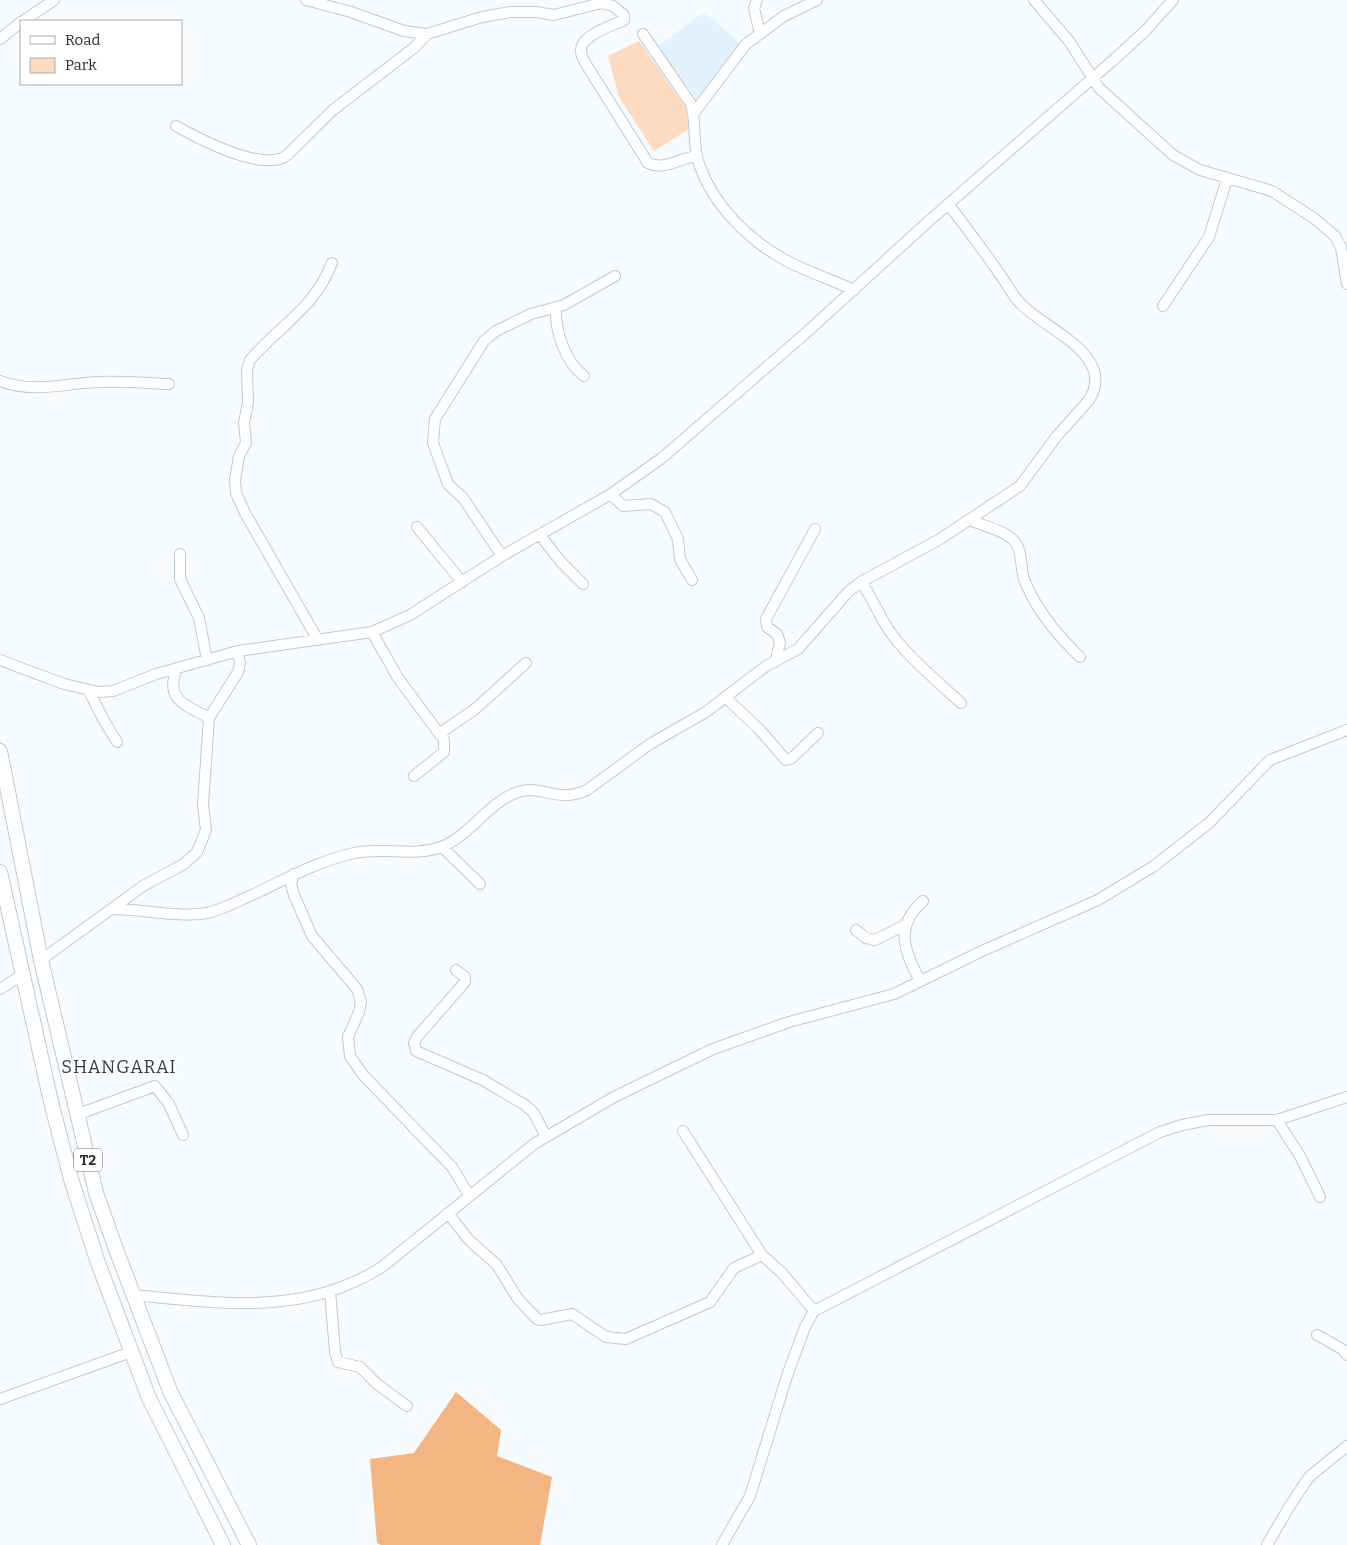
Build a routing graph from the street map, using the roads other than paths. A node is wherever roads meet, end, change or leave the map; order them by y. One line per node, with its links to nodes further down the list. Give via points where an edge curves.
1 (54, 0): 9 (street)
2 (306, 0): 12 (street, via 404,31)
3 (537, 0): 8 (street)
4 (757, 0): 11 (street, via 754,8)
5 (817, 0): 16 (street, via 784,16 746,44)
6 (1034, 0): 15 (street, via 1069,41)
7 (1172, 0): 15 (street, via 1146,30)
8 (536, 12): 12 (street, via 496,14); 18 (street, via 560,14 601,3 619,10 624,20 588,38 582,45 581,53 589,70 648,163 665,166)
9 (25, 20)
10 (20, 24): 14 (street)
11 (759, 30)
12 (427, 34): 17 (street, via 415,47 333,110 278,161 230,151)
13 (643, 34): 16 (street, via 688,98)
14 (0, 39)
15 (1091, 78): 19 (street, via 1154,140 1185,164); 20 (street)
16 (694, 113): 18 (street)
17 (176, 126)
18 (696, 156): 25 (street, via 720,204 756,241 787,261)
19 (1227, 179): 21 (street, via 1280,195); 26 (street, via 1209,237)
20 (949, 205): 25 (street); 32 (street, via 1020,304 1063,333 1090,364 1096,379 1089,400 1057,436 1026,479)
21 (1343, 242): 24 (street)
22 (332, 263): 43 (street, via 310,302 250,360 244,422 246,443 239,456 235,480 236,493 245,513)
23 (615, 276): 27 (street)
24 (1347, 284)
25 (854, 290): 31 (street, via 662,458)
26 (1163, 306)
27 (556, 308): 28 (street, via 567,355); 37 (street, via 515,320 489,337 435,419 433,443 448,484 463,498)
28 (584, 376)
29 (0, 381): 30 (street, via 44,388 98,382)
30 (169, 384)
31 (611, 494): 35 (street); 38 (street, via 623,506 645,503 665,512 678,539 680,559)
32 (970, 520): 40 (street); 45 (street, via 1003,533 1016,543 1024,578 1038,606)
33 (417, 527): 39 (street)
34 (815, 529): 48 (street, via 766,619 766,628 777,634 780,643)
35 (540, 535): 37 (street); 41 (street)
36 (180, 554): 47 (street, via 180,579 199,618)
37 (502, 556): 39 (street)
38 (692, 580)
39 (462, 582): 42 (street, via 410,615)
40 (861, 582): 48 (street, via 849,591 805,643); 53 (street, via 896,641)
41 (583, 584)
42 (372, 632): 43 (street); 56 (street, via 398,678)
43 (318, 640): 44 (street)
44 (238, 651): 47 (street); 54 (street, via 238,672)
45 (1080, 657)
46 (0, 660): 51 (street)
47 (207, 660): 50 (street)
48 (775, 662): 52 (street)
49 (526, 663): 56 (street, via 474,710)
50 (176, 669): 51 (street, via 113,691); 54 (street, via 172,685 177,698)
51 (89, 691): 58 (street)
52 (726, 697): 57 (street, via 759,728 786,760); 63 (street, via 699,717 650,744 588,790 564,797 535,790 518,792)
53 (960, 703)
54 (209, 718): 68 (street, via 203,804 206,830 197,852 184,864 143,886)
55 (1347, 730): 74 (street, via 1270,760 1210,823 1121,888)
56 (440, 733): 61 (street, via 446,746 444,752)
57 (818, 733)
58 (118, 742)
59 (0, 752): 60 (highway, T2)
60 (2, 766): 62 (highway, T2)
61 (414, 776)
62 (6, 818): 71 (highway, T2)
63 (442, 847): 65 (street, via 354,853); 66 (street)
64 (0, 872): 73 (highway, T2)
65 (294, 874): 68 (street, via 238,901 204,913); 82 (street, via 291,884 294,895 312,936 357,989 361,1002 348,1037 350,1056 363,1075 452,1167)
66 (480, 884)
67 (923, 901): 69 (street)
68 (112, 909): 71 (street)
69 (905, 925): 70 (street, via 874,940); 74 (street, via 907,951)
70 (856, 930)
71 (41, 960): 77 (highway, T2)
72 (456, 970): 81 (street, via 465,977 465,982 420,1031 414,1043 416,1052 483,1080 525,1105 537,1118)
73 (24, 974): 75 (street); 90 (highway, T2, via 71,1179)
74 (920, 981): 81 (street, via 880,999 788,1022 713,1049 614,1096)
75 (0, 989)
76 (1347, 1098): 78 (street)
77 (76, 1115): 80 (street, via 155,1086 169,1104); 87 (highway, T2, via 96,1193)
78 (1277, 1120): 83 (street, via 1300,1156); 88 (street, via 1208,1120 1160,1132)
79 (683, 1131): 85 (street)
80 (183, 1135)
81 (546, 1137): 82 (street)
82 (469, 1196): 84 (street)
83 (1320, 1197)
84 (448, 1213): 85 (street, via 468,1240 497,1265 518,1298 537,1319 572,1314 598,1332 618,1340 635,1336 710,1302 734,1268); 86 (street, via 382,1267)
85 (762, 1255): 88 (street)
86 (330, 1291): 87 (street, via 301,1300 258,1304 223,1304); 93 (street, via 338,1362 360,1367)
87 (132, 1294): 96 (highway, T2, via 170,1391)
88 (814, 1311): 97 (street, via 787,1376 750,1496)
89 (1317, 1335): 91 (street)
90 (131, 1352): 92 (street); 95 (highway, T2, via 150,1398)
91 (1347, 1355)
92 (0, 1399)
93 (407, 1406)
94 (1347, 1446): 98 (street, via 1309,1477 1288,1506)
95 (223, 1545)
96 (249, 1545)
97 (722, 1545)
98 (1267, 1545)

